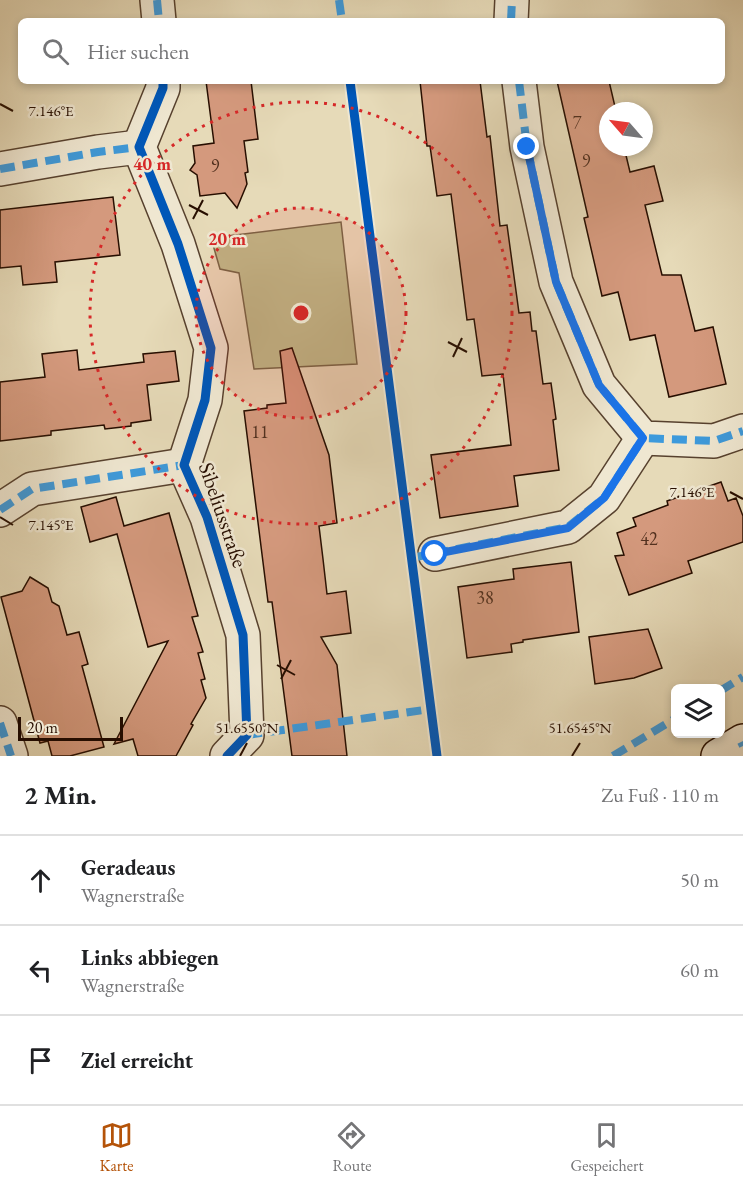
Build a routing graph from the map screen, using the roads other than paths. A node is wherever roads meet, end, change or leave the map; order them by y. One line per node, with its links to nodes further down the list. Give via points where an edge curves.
1 (157, 0): 3 (street)
2 (512, 0): 4 (street)
3 (159, 18)
4 (511, 18)
5 (163, 84): 7 (street)
6 (519, 84): 10 (street, via 527,147 556,282 599,385)
7 (139, 147): 8 (street); 11 (street, Sibeliusstraße, via 178,244 211,348 205,400)
8 (0, 168)
9 (743, 431): 10 (street, via 714,441)
10 (643, 438): 13 (street, via 604,498 568,528)
11 (184, 465): 12 (street, Sibeliusstraße, via 32,489); 16 (street, Sibeliusstraße, via 207,517 243,635 247,735)
12 (0, 510)
13 (435, 554)
14 (0, 723): 15 (street)
15 (12, 756)
16 (227, 756)

